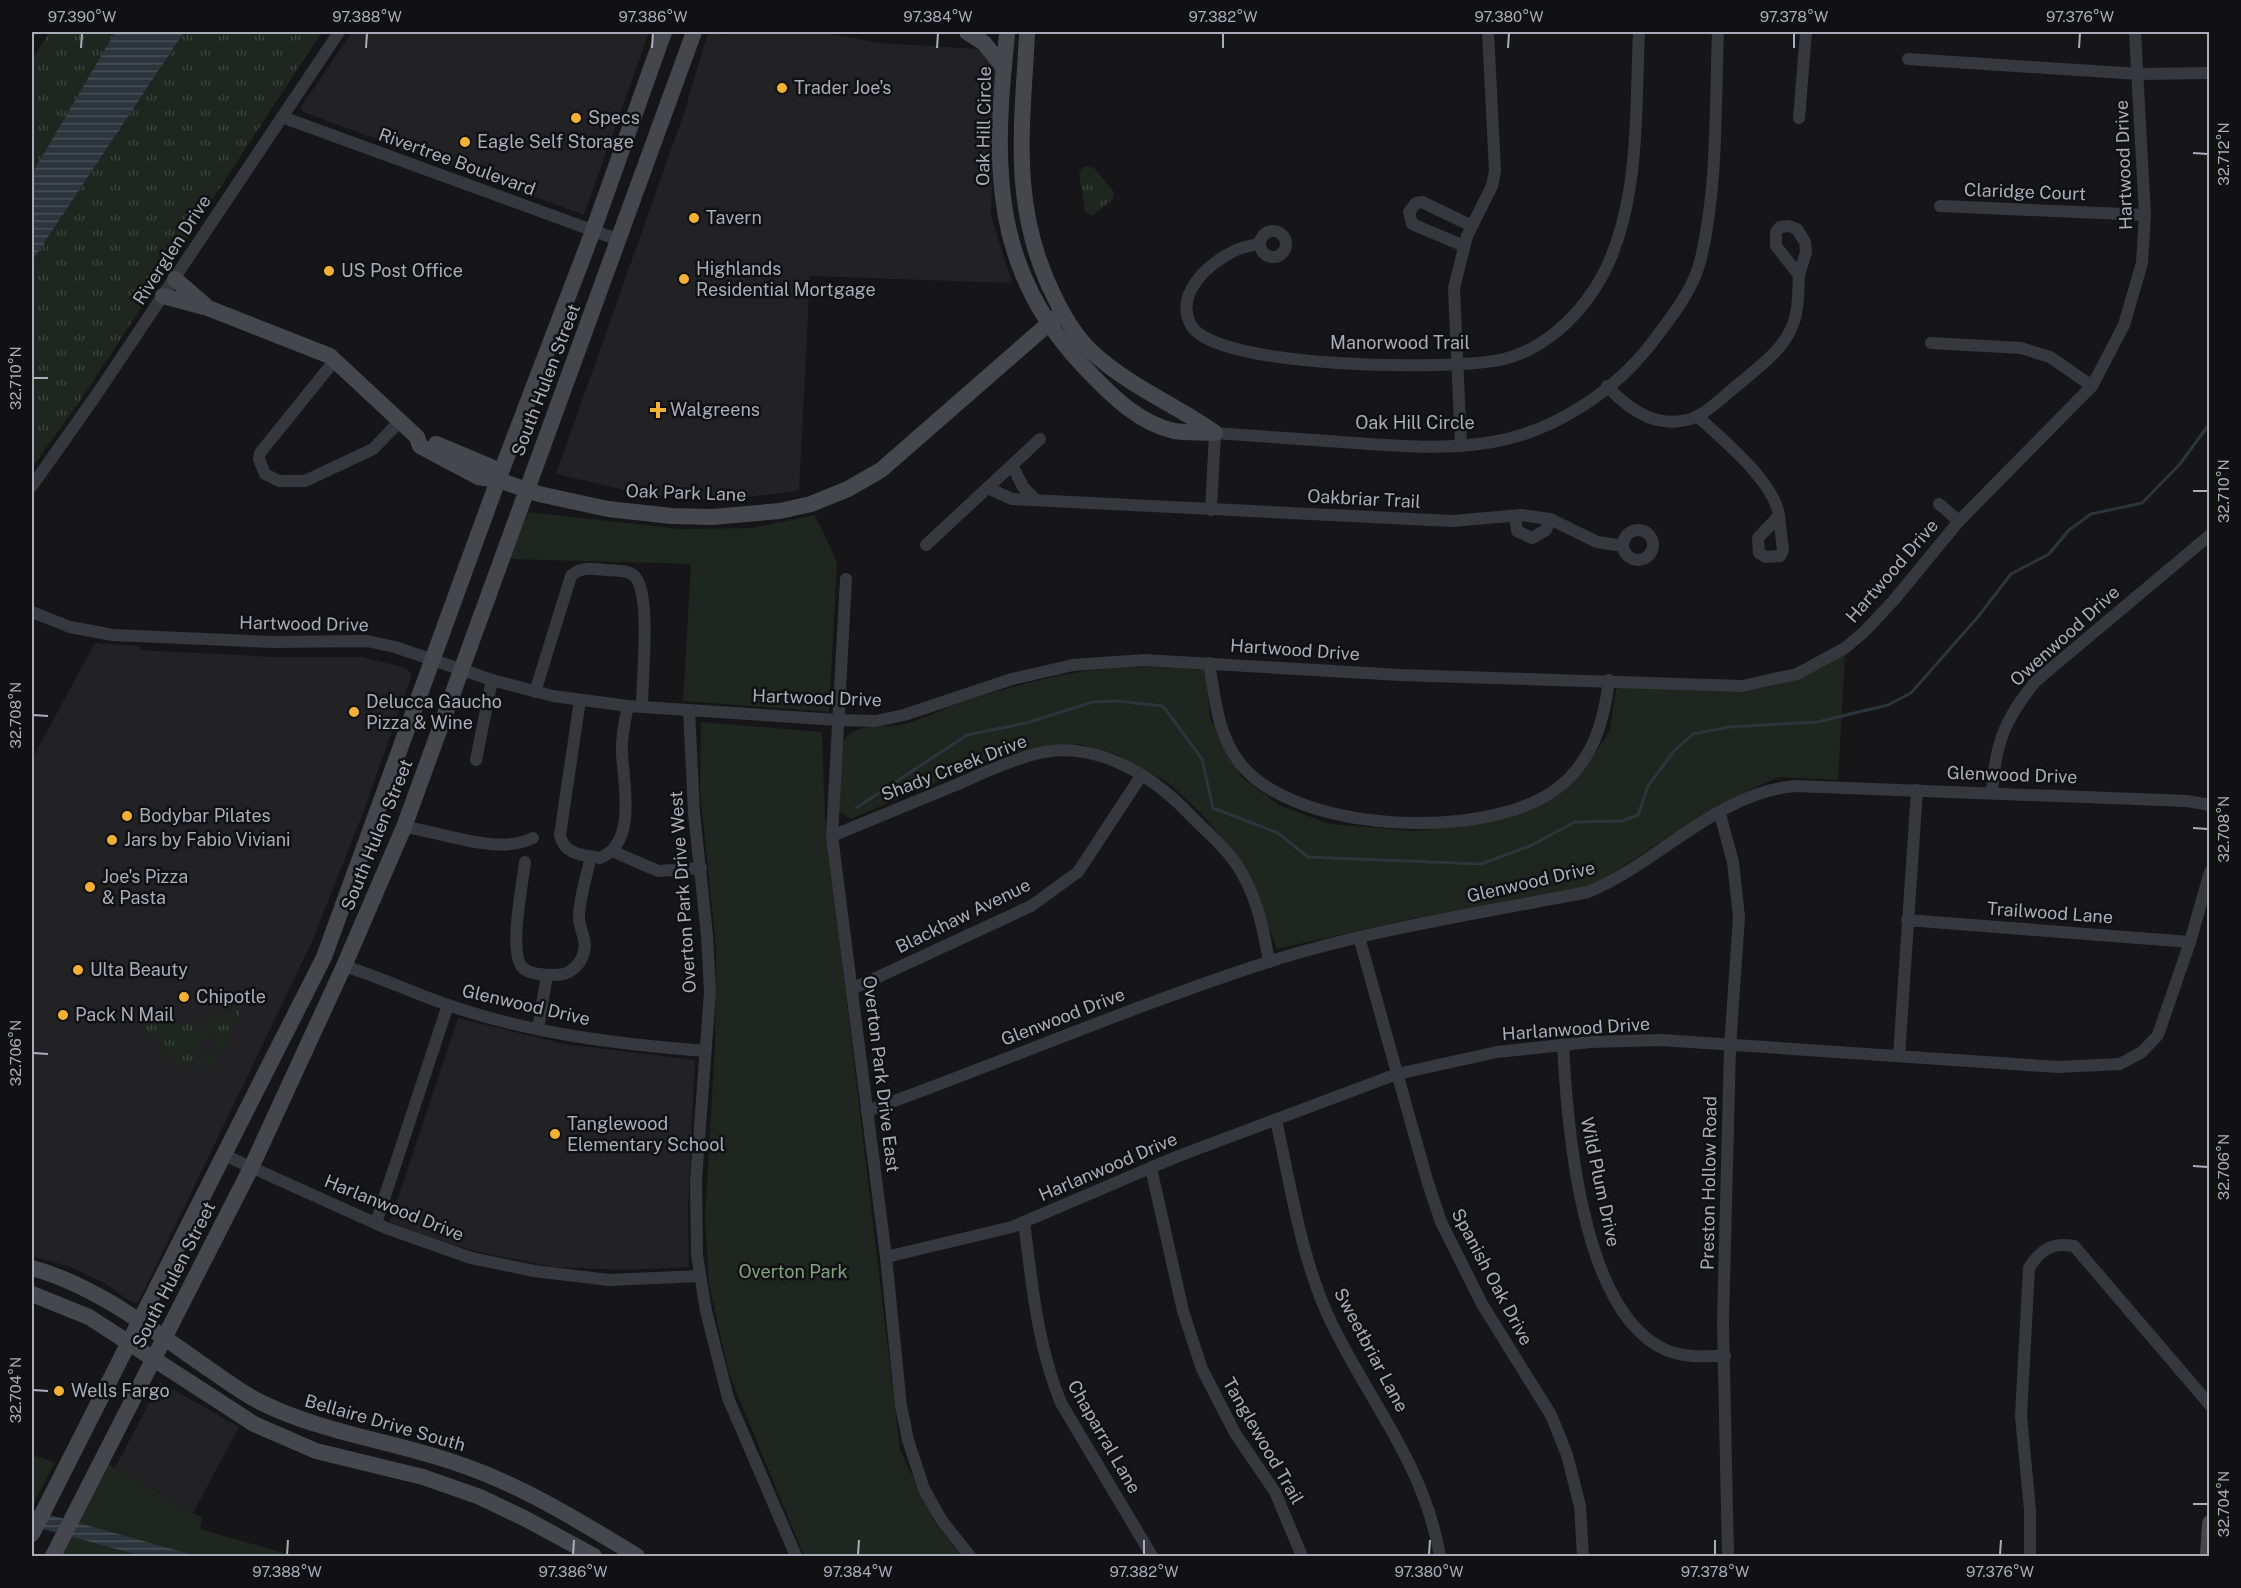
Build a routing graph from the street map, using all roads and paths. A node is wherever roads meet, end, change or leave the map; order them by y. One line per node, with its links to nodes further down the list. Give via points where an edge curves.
1 (339, 32): 16 (street, Riverglen Drive)
2 (664, 32): 21 (main road, South Hulen Street)
3 (694, 32): 22 (main road, South Hulen Street)
4 (967, 32): 13 (main road, via 984,44)
5 (1488, 32): 20 (street, via 1495,171 1492,186)
6 (1639, 32): 33 (street, Manorwood Trail, via 1629,195 1617,244 1595,289 1545,341 1504,359)
7 (1718, 32): 34 (street, Oak Hill Circle, via 1711,195 1701,260 1678,308 1642,356)
8 (1806, 32): 17 (street)
9 (2135, 32): 15 (street, Hartwood Drive)
10 (1006, 33): 11 (main road, via 1020,38); 13 (main road, Oak Hill Circle)
11 (1029, 33): 29 (main road, Oak Hill Circle, via 1022,196 1033,247)
12 (1908, 59): 15 (street)
13 (1004, 68): 30 (main road, Oak Hill Circle, via 1000,169 1008,232 1020,272)
14 (2210, 73): 15 (street)
15 (2139, 74): 19 (street, Hartwood Drive)
16 (282, 117): 21 (street, Rivertree Boulevard); 26 (street, Riverglen Drive)
17 (1799, 118)
18 (1940, 206): 19 (street, Claridge Court)
19 (2145, 215): 35 (street, Hartwood Drive, via 2142,263 2132,301 2112,351)
20 (1472, 225): 24 (street); 24 (street, via 1422,202 1409,212 1412,224)
21 (593, 231): 22 (street, Rivertree Boulevard); 42 (main road, South Hulen Street)
22 (619, 240): 45 (main road, South Hulen Street)
23 (1260, 243): 33 (street, Manorwood Trail, via 1234,251 1190,289 1185,307 1191,326 1210,342 1289,360)
24 (1464, 246): 33 (street, via 1454,288)
25 (1799, 275): 36 (street, via 1796,318 1789,334 1750,374)
26 (175, 279): 27 (street, Riverglen Drive); 28 (main road, Oak Park Lane)
27 (163, 296): 28 (main road, Oak Park Lane); 43 (street, Riverglen Drive)
28 (208, 308): 32 (main road, Oak Park Lane)
29 (1062, 312): 30 (main road, Oak Park Lane); 38 (main road, Oak Hill Circle, via 1090,350 1127,381)
30 (1048, 324): 38 (main road, Oak Hill Circle, via 1117,402 1173,431); 45 (main road, Oak Park Lane, via 881,470 811,504 756,514 672,516 608,509)
31 (1931, 343): 35 (street, via 2021,348 2050,357)
32 (335, 360): 37 (main road, Oak Park Lane); 37 (street, via 260,453 258,459 265,474 279,481 305,481 373,449)
33 (1457, 364): 40 (street)
34 (1607, 386): 36 (street, via 1647,418 1674,422); 40 (street, Oak Hill Circle, via 1591,400 1526,434)
35 (2092, 386): 52 (street, Hartwood Drive)
36 (1697, 416): 50 (street, via 1752,470 1773,499)
37 (399, 422): 42 (main road, Oak Park Lane, via 417,437 491,467)
38 (1215, 433): 40 (street, Oak Hill Circle); 48 (street)
39 (1040, 439): 41 (street)
40 (1461, 446)
41 (1012, 465): 44 (street); 46 (street, via 1023,488)
42 (498, 480): 45 (main road, Oak Park Lane); 58 (main road, South Hulen Street)
43 (32, 486)
44 (988, 488): 46 (street, Oakbriar Trail, via 1012,499); 54 (street)
45 (525, 490): 60 (main road, South Hulen Street)
46 (1036, 500): 48 (street, Oakbriar Trail)
47 (1939, 504): 52 (street)
48 (1211, 510): 49 (street, Oakbriar Trail, via 1452,521)
49 (1515, 516): 51 (street, Oakbriar Trail); 51 (street, via 1517,531 1532,538 1546,530)
50 (1779, 516)
51 (1550, 519): 55 (street, Oakbriar Trail, via 1597,542)
52 (1959, 521): 62 (street, Hartwood Drive, via 1864,632 1845,648 1797,674 1742,686)
53 (2210, 535): 72 (street, Owenwood Drive, via 2036,681 2015,706 2001,734)
54 (926, 545)
55 (1623, 546)
56 (846, 579): 68 (street, Overton Park Drive East)
57 (32, 612): 58 (street, Hartwood Drive, via 70,627 113,635 273,642 367,641)
58 (434, 659): 60 (street, Hartwood Drive); 83 (main road, South Hulen Street)
59 (1209, 663): 62 (street, Hartwood Drive, via 1400,675); 62 (street, via 1227,743 1239,763 1263,786 1295,803 1331,814 1400,822 1504,814 1556,790 1582,764 1599,734); 68 (street, Hartwood Drive, via 1144,660 1073,666 1012,679 904,715 876,721)
60 (460, 668): 61 (street, Hartwood Drive); 75 (main road, South Hulen Street)
61 (492, 680): 63 (street, Hartwood Drive); 69 (street)
62 (1609, 680)
63 (535, 692): 64 (street, Hartwood Drive); 66 (street, via 571,576 582,569 628,572 641,588 644,606)
64 (580, 700): 65 (street, Hartwood Drive); 79 (street, via 562,843)
65 (628, 706): 66 (street, Hartwood Drive); 78 (street, via 621,750 626,812)
66 (642, 706): 67 (street, Hartwood Drive)
67 (689, 710): 68 (street, Hartwood Drive); 81 (street, Overton Park Drive West)
68 (838, 720): 76 (street, Overton Park Drive East)
69 (476, 760)
70 (1141, 776): 76 (street, Shady Creek Drive, via 1111,759 1090,753 1071,750 1036,754); 88 (street, Shady Creek Drive, via 1183,807 1243,873 1255,903); 91 (street, Blackhaw Avenue, via 1078,872 1056,890 1031,906)
71 (1917, 790): 72 (street, Glenwood Drive); 74 (street, Glenwood Drive, via 1792,786 1755,794); 84 (street)
72 (1992, 792): 73 (street, Glenwood Drive)
73 (2210, 805)
74 (1720, 813): 85 (street, Glenwood Drive, via 1608,884 1588,892); 96 (street, Preston Hollow Road, via 1733,862 1739,917)
75 (404, 827): 77 (street, via 499,846); 89 (main road, South Hulen Street)
76 (832, 836): 91 (street, Overton Park Drive East)
77 (533, 838)
78 (615, 846): 79 (street, via 600,858); 81 (street, via 658,871)
79 (591, 856): 90 (street, via 579,916 585,937 584,954 565,974)
80 (525, 861): 90 (street, via 516,949 523,969)
81 (701, 868): 97 (street, Overton Park Drive West, via 710,992)
82 (2210, 872): 86 (street, Harlanwood Drive)
83 (338, 920): 87 (main road, South Hulen Street); 89 (main road, via 337,956)
84 (1907, 920): 86 (street, Trailwood Lane); 98 (street)
85 (1359, 937): 88 (street, Glenwood Drive); 99 (street, Spanish Oak Drive)
86 (2190, 942): 98 (street, Harlanwood Drive, via 2158,1035 2142,1052 2120,1064 2058,1067)
87 (324, 957): 92 (main road, via 332,969); 102 (main road, South Hulen Street)
88 (1269, 962): 100 (street, Glenwood Drive)
89 (344, 966): 92 (main road, South Hulen Street); 93 (street, Glenwood Drive)
90 (548, 975): 94 (street)
91 (852, 989): 100 (street, Overton Park Drive East)
92 (329, 998): 103 (main road, South Hulen Street)
93 (448, 1005): 94 (street, Glenwood Drive); 106 (street)
94 (538, 1029): 97 (street, Glenwood Drive, via 585,1039)
95 (1563, 1044): 96 (street, Harlanwood Drive, via 1660,1040); 99 (street, Harlanwood Drive, via 1475,1056); 114 (street, Wild Plum Drive, via 1572,1154 1591,1240 1615,1297 1644,1336 1664,1349 1685,1356)
96 (1730, 1047): 98 (street, Harlanwood Drive); 114 (street, Preston Hollow Road)
97 (705, 1051): 109 (street, Overton Park Drive West, via 696,1180)
98 (1899, 1056)
99 (1397, 1074): 101 (street, Harlanwood Drive); 131 (street, Spanish Oak Drive, via 1441,1222 1482,1304 1551,1415 1568,1455 1580,1506)
100 (867, 1111): 107 (street, Overton Park Drive East)
101 (1276, 1120): 104 (street, Harlanwood Drive); 130 (street, Sweetbriar Lane, via 1318,1289 1332,1322 1401,1442 1427,1507)
102 (224, 1155): 103 (street, Harlanwood Drive); 111 (main road, South Hulen Street)
103 (251, 1168): 106 (street, Harlanwood Drive); 112 (main road, South Hulen Street)
104 (1151, 1168): 105 (street, Harlanwood Drive); 129 (street, Tanglewood Trail, via 1183,1311 1202,1369 1235,1433 1275,1492)
105 (1024, 1222): 107 (street, Harlanwood Drive); 128 (street, Chaparral Lane, via 1036,1318 1053,1383)
106 (376, 1223): 109 (street, Harlanwood Drive, via 460,1255 534,1271 609,1280)
107 (886, 1257): 127 (street, Overton Park Drive East, via 908,1440 924,1488 942,1521)
108 (32, 1268): 111 (main road, Bellaire Drive South, via 83,1288)
109 (700, 1276): 126 (street, Overton Park Drive West, via 728,1398)
110 (32, 1294): 113 (main road, via 88,1317)
111 (140, 1322): 112 (main road, Bellaire Drive South); 113 (main road, South Hulen Street)
112 (163, 1338): 115 (main road, South Hulen Street); 117 (main road, Bellaire Drive South, via 260,1402)
113 (128, 1344): 115 (main road); 122 (main road, South Hulen Street)
114 (1725, 1356): 132 (street, Preston Hollow Road)
115 (152, 1360): 118 (main road, via 231,1412); 123 (main road, South Hulen Street)
116 (2210, 1406): 133 (street, via 2074,1246 2054,1245 2037,1255 2029,1268 2020,1416 2031,1509)
117 (302, 1421): 118 (main road); 119 (main road, Bellaire Drive South)
118 (294, 1442): 120 (main road)
119 (458, 1464): 120 (main road); 125 (main road, Bellaire Drive South, via 526,1491)
120 (452, 1486): 124 (main road, via 524,1518)
121 (2210, 1523): 134 (main road)
122 (32, 1534)
123 (53, 1556)
124 (594, 1557)
125 (637, 1557)
126 (796, 1557)
127 (970, 1557)
128 (1152, 1557)
129 (1302, 1557)
130 (1440, 1557)
131 (1583, 1557)
132 (1728, 1557)
133 (2030, 1557)
134 (2208, 1557)

